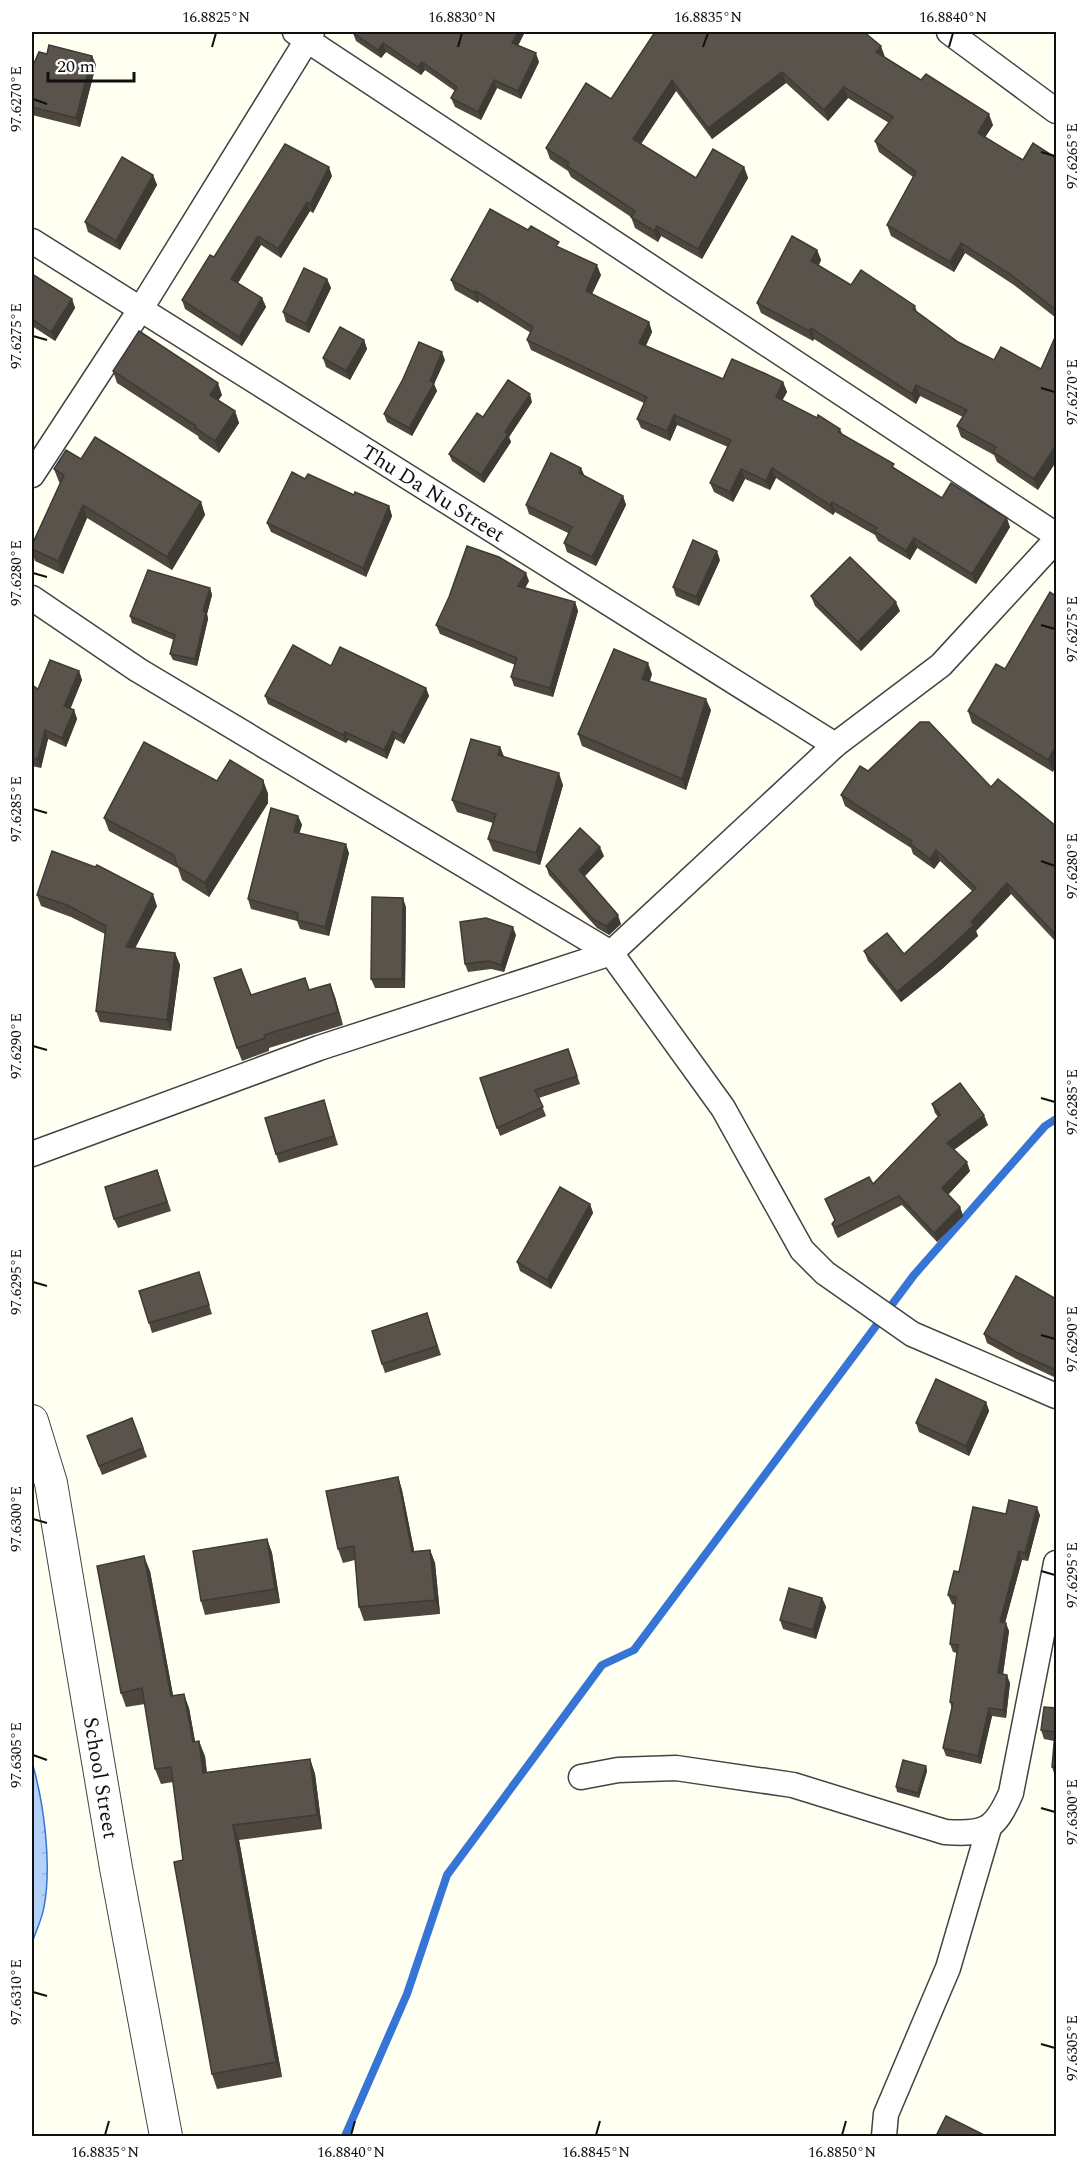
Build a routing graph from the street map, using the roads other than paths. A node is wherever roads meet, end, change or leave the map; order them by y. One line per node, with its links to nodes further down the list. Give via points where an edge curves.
1 (950, 32): 3 (street)
2 (304, 34): 5 (street); 7 (street)
3 (1056, 111)
4 (32, 241): 5 (street, Thu Da Nu Street)
5 (140, 310): 6 (street); 10 (street, Thu Da Nu Street)
6 (32, 475)
7 (1056, 535)
8 (1056, 540): 10 (street, via 940,665)
9 (32, 598): 11 (street, via 138,670)
10 (835, 745): 11 (street)
11 (611, 953): 12 (street, via 319,1048); 13 (street, via 723,1108 802,1250 825,1273 912,1334)
12 (32, 1154)
13 (1056, 1396)
14 (32, 1421): 18 (street, School Street, via 51,1483 117,1877)
15 (1056, 1563): 17 (street, via 1011,1794 1002,1815)
16 (581, 1777): 17 (street, via 618,1770 676,1768 793,1785 945,1832 969,1834)
17 (989, 1828): 19 (street, via 948,1968 886,2114)
18 (165, 2131)
19 (884, 2136)

